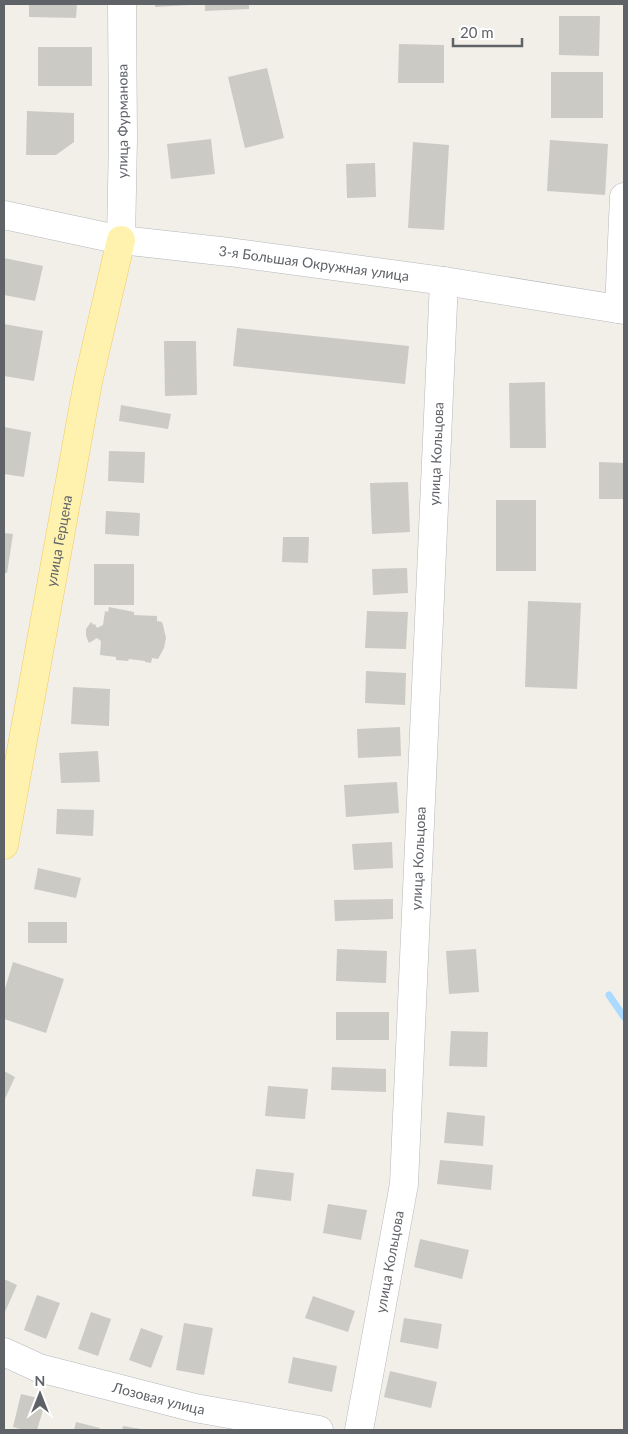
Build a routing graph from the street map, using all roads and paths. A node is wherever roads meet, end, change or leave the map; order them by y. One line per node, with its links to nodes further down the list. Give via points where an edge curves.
1 (122, 4): 4 (street, улица Фурманова)
2 (624, 198): 6 (street)
3 (4, 215): 4 (street, 3-я Большая Окружная улица)
4 (122, 240): 5 (street, 3-я Большая Окружная улица); 7 (main road, улица Герцена, via 88,382)
5 (444, 282): 6 (street, 3-я Большая Окружная улица); 10 (street, улица Кольцова, via 404,1184)
6 (621, 310)
7 (4, 845)
8 (4, 1352): 9 (street, Лозовая улица, via 39,1368 186,1405)
9 (318, 1430)
10 (359, 1430)

